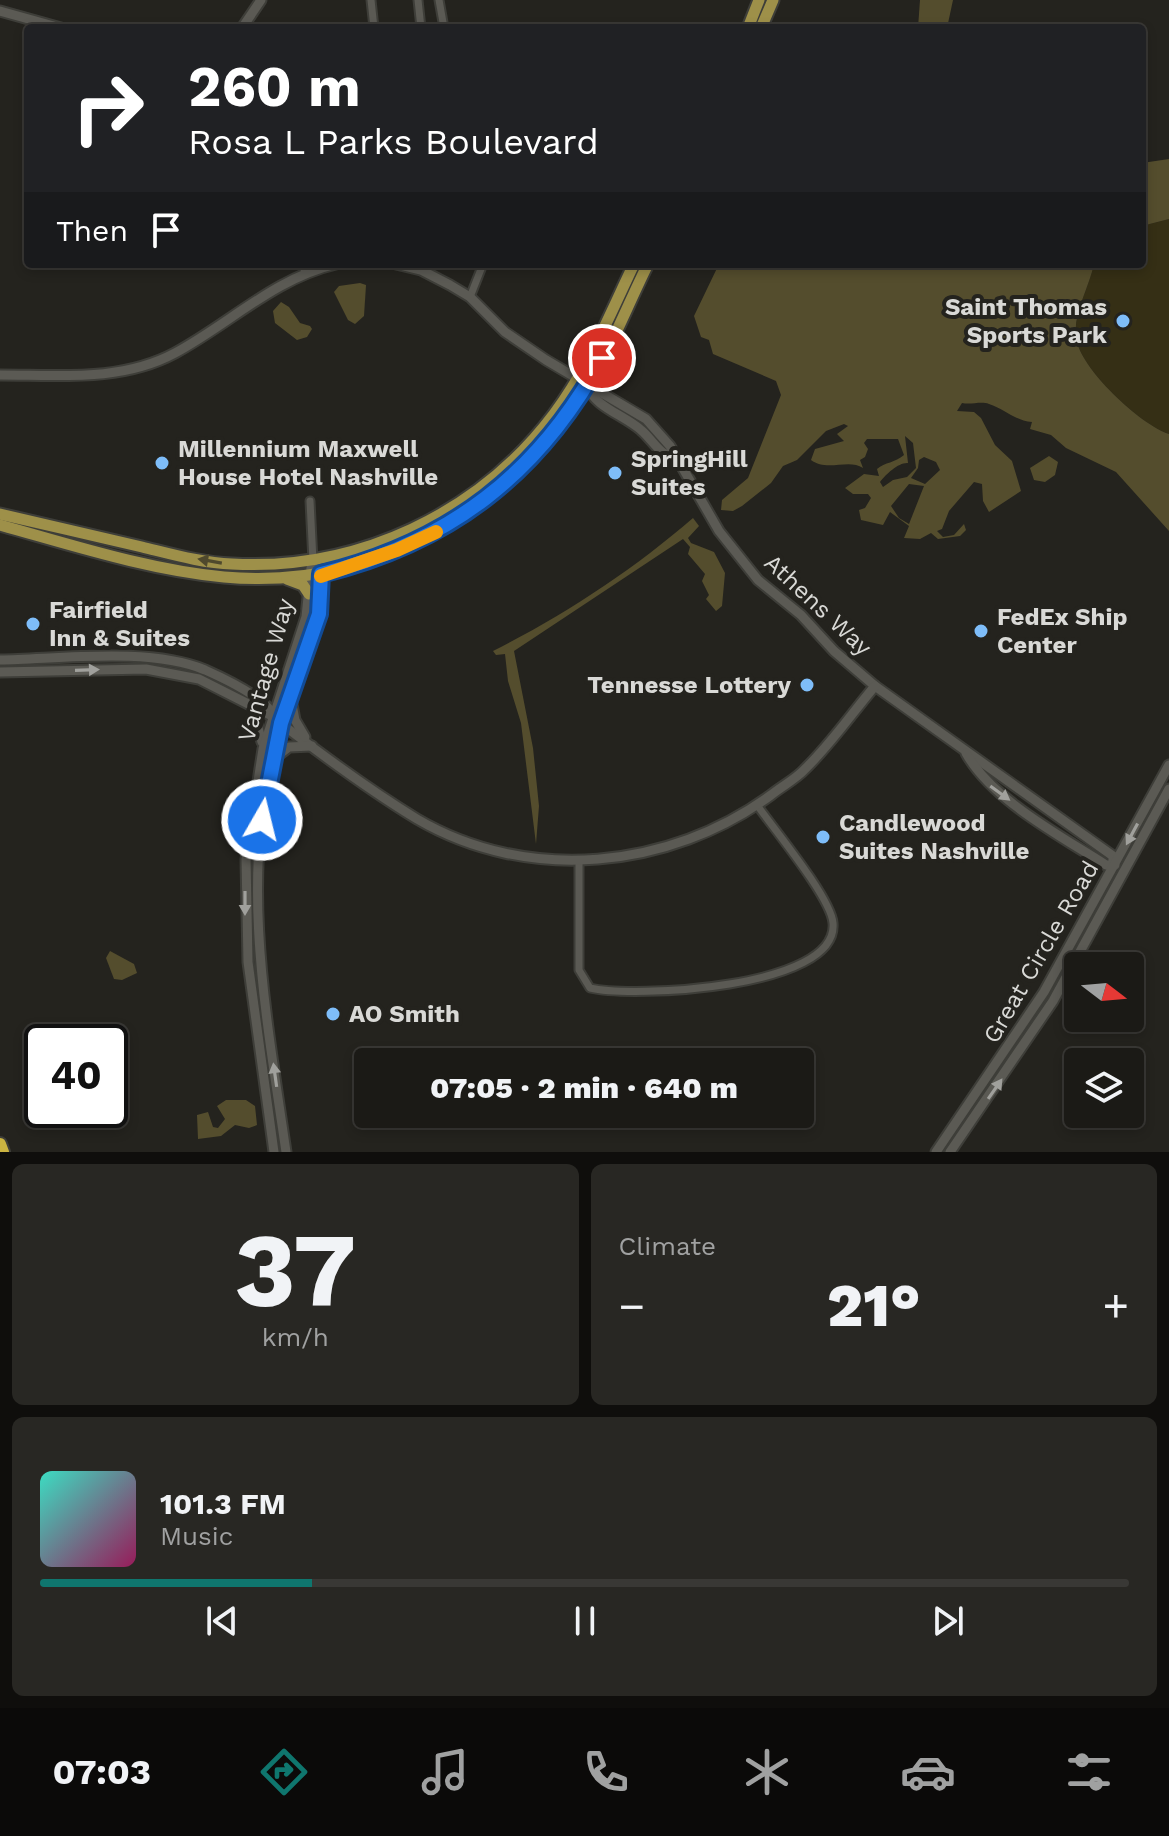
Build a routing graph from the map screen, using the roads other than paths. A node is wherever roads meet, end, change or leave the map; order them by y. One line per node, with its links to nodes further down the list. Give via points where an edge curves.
1 (261, 0): 9 (street)
2 (371, 0): 10 (street)
3 (418, 0): 11 (street)
4 (439, 0): 12 (street)
5 (759, 0): 13 (main road)
6 (773, 0): 14 (main road)
7 (0, 11): 8 (street)
8 (47, 24)
9 (245, 24)
10 (374, 24)
11 (421, 24)
12 (443, 24)
13 (750, 24)
14 (763, 24)
15 (304, 268): 21 (street, via 176,352 133,369 70,377)
16 (408, 268): 20 (street, Athens Way)
17 (481, 268): 20 (street)
18 (632, 268): 22 (main road)
19 (646, 268): 22 (main road)
20 (470, 297): 22 (street, Athens Way, via 505,332)
21 (0, 375)
22 (582, 383): 28 (main road, via 530,444 471,496 395,537); 29 (main road, via 535,455 488,498 397,550); 39 (street, Athens Way, via 646,419 670,446 719,531 758,580)
23 (310, 501): 28 (street)
24 (0, 511): 27 (main road)
25 (0, 528): 26 (main road)
26 (107, 552): 27 (main road, via 118,548); 30 (main road, via 222,577)
27 (177, 555): 28 (main road, one-way to 27, via 231,564)
28 (313, 561): 29 (street, Vantage Way)
29 (315, 574): 30 (main road); 31 (street, Vantage Way); 40 (street, Vantage Way, via 319,614)
30 (275, 576): 31 (main road, via 301,584)
31 (309, 594): 37 (street, Vantage Way)
32 (0, 660): 33 (street)
33 (52, 660): 34 (street); 36 (street, via 147,658)
34 (53, 671): 35 (street); 36 (street, one-way to 36)
35 (5, 672): 38 (street)
36 (201, 674): 41 (street)
37 (286, 674): 41 (street, via 276,691); 42 (street, Vantage Way)
38 (0, 682)
39 (875, 686): 45 (street, Athens Way); 49 (street, via 804,771)
40 (291, 693): 42 (street, Vantage Way); 43 (street, via 295,720)
41 (254, 703): 42 (street, via 264,703); 44 (street)
42 (276, 719): 43 (street); 44 (street, Vantage Way); 46 (street, Vantage Way)
43 (312, 746): 46 (street, via 289,747); 52 (street, via 444,832 509,853)
44 (263, 749): 57 (street, Vantage Way, one-way to 57, via 249,823 245,915)
45 (966, 753): 50 (street, Athens Way, one-way to 50, via 985,781); 51 (street, Athens Way)
46 (271, 761): 58 (street, Vantage Way, one-way to 46, via 258,951 260,834)
47 (1169, 765): 53 (street, Great Circle Road, one-way to 53)
48 (1169, 789): 54 (street, Great Circle Road)
49 (757, 805): 52 (street, via 711,832 652,853); 52 (street, via 820,894 833,923 823,946 764,978 717,988 590,988 579,970)
50 (1041, 822): 51 (street); 53 (street, Athens Way, via 1106,865)
51 (1072, 830): 53 (street, Athens Way, via 1113,856)
52 (579, 861)
53 (1114, 864): 54 (street, Athens Way); 59 (street, Great Circle Road, via 1017,1037)
54 (1125, 871): 60 (street, Great Circle Road, one-way to 54, via 1053,1001)
55 (0, 1144): 56 (highway)
56 (3, 1152)
57 (274, 1152)
58 (286, 1152)
59 (936, 1152)
60 (950, 1152)

